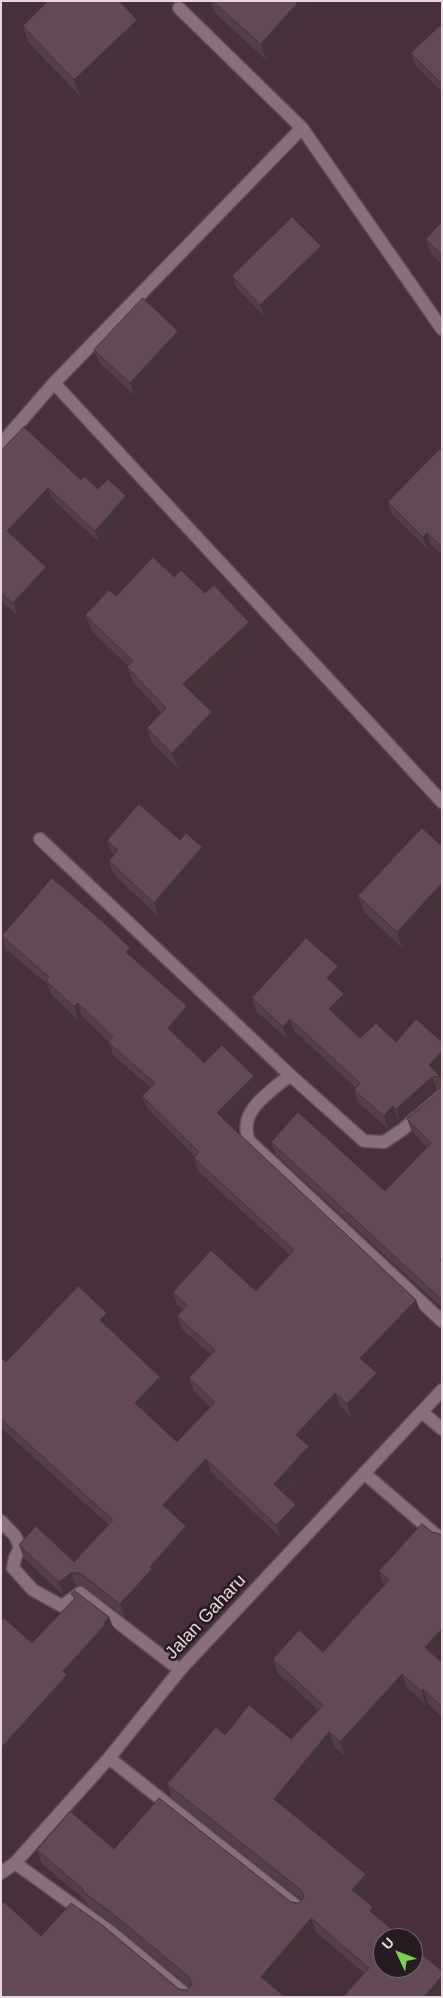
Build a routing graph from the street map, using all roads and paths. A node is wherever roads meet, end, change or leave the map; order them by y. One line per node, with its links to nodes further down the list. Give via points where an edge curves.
1 (179, 8): 2 (street)
2 (302, 128): 3 (street); 4 (street)
3 (442, 329)
4 (54, 383): 5 (street); 6 (street)
5 (1, 444)
6 (442, 802)
7 (40, 839): 8 (street)
8 (290, 1075): 9 (street, via 364,1142 384,1142); 10 (street, via 253,1108 246,1119 249,1141)
9 (442, 1096)
10 (442, 1321)
11 (442, 1390): 12 (street, Jalan Gaharu)
12 (422, 1412): 13 (street); 14 (street, Jalan Gaharu)
13 (442, 1429)
14 (364, 1473): 16 (street); 17 (street, Jalan Gaharu)
15 (1, 1521): 17 (street, via 20,1547 13,1568 34,1590 62,1606 80,1593)
16 (442, 1540)
17 (180, 1670): 18 (street, Jalan Gaharu)
18 (109, 1758): 19 (street, Jalan Gaharu); 21 (street)
19 (14, 1863): 20 (street, Jalan Gaharu); 22 (street, via 112,1933)
20 (1, 1873)
21 (301, 1910)
22 (189, 1997)

